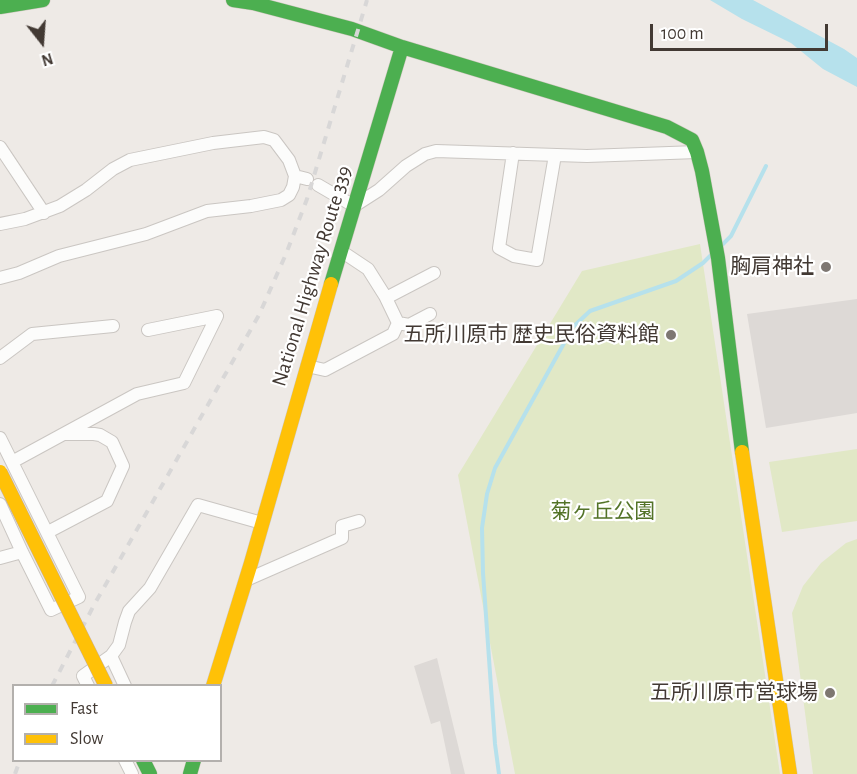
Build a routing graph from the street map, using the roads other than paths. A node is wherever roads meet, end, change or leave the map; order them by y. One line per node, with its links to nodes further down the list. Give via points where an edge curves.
1 (43, 0): 3 (main road)
2 (232, 0): 4 (main road, via 352,29)
3 (0, 7)
4 (402, 47): 6 (main road, via 667,127 692,140); 10 (main road, National Highway Route 339)
5 (0, 147): 11 (street)
6 (697, 152): 8 (street); 39 (main road, via 718,258)
7 (513, 153): 8 (street); 8 (street, via 499,248 514,256 537,260); 10 (street, via 424,154)
8 (555, 155)
9 (307, 180): 10 (street); 11 (street, via 274,140 264,137 213,143 130,160); 15 (street, via 281,200 207,211 146,234 59,256)
10 (354, 206): 13 (main road, National Highway Route 339)
11 (44, 213): 12 (street)
12 (0, 224)
13 (341, 251): 16 (street, via 368,270); 22 (main road, National Highway Route 339)
14 (434, 273): 16 (street)
15 (0, 278)
16 (386, 298): 18 (street)
17 (430, 314): 18 (street, via 409,325)
18 (399, 322): 22 (street, via 393,334 324,370)
19 (113, 326): 21 (street, via 32,334)
20 (148, 330): 23 (street, via 217,316 183,383 137,394)
21 (0, 358)
22 (307, 366): 29 (main road, National Highway Route 339)
23 (63, 434): 25 (street); 30 (street, via 100,435 112,442 123,466 107,501)
24 (0, 438): 25 (street)
25 (12, 462): 30 (street)
26 (0, 472): 36 (main road, bridge)
27 (0, 504): 31 (street)
28 (359, 521): 33 (street, via 342,526 342,538)
29 (262, 523): 33 (main road, National Highway Route 339); 34 (street, via 198,505 150,588 129,611 119,645)
30 (48, 532): 31 (street, via 79,597 51,610)
31 (22, 552): 32 (street)
32 (0, 558)
33 (245, 580): 38 (main road, National Highway Route 339)
34 (111, 656): 35 (street, via 83,676); 37 (street)
35 (87, 684)
36 (105, 684)
37 (124, 684)
38 (214, 684)
39 (790, 774)

